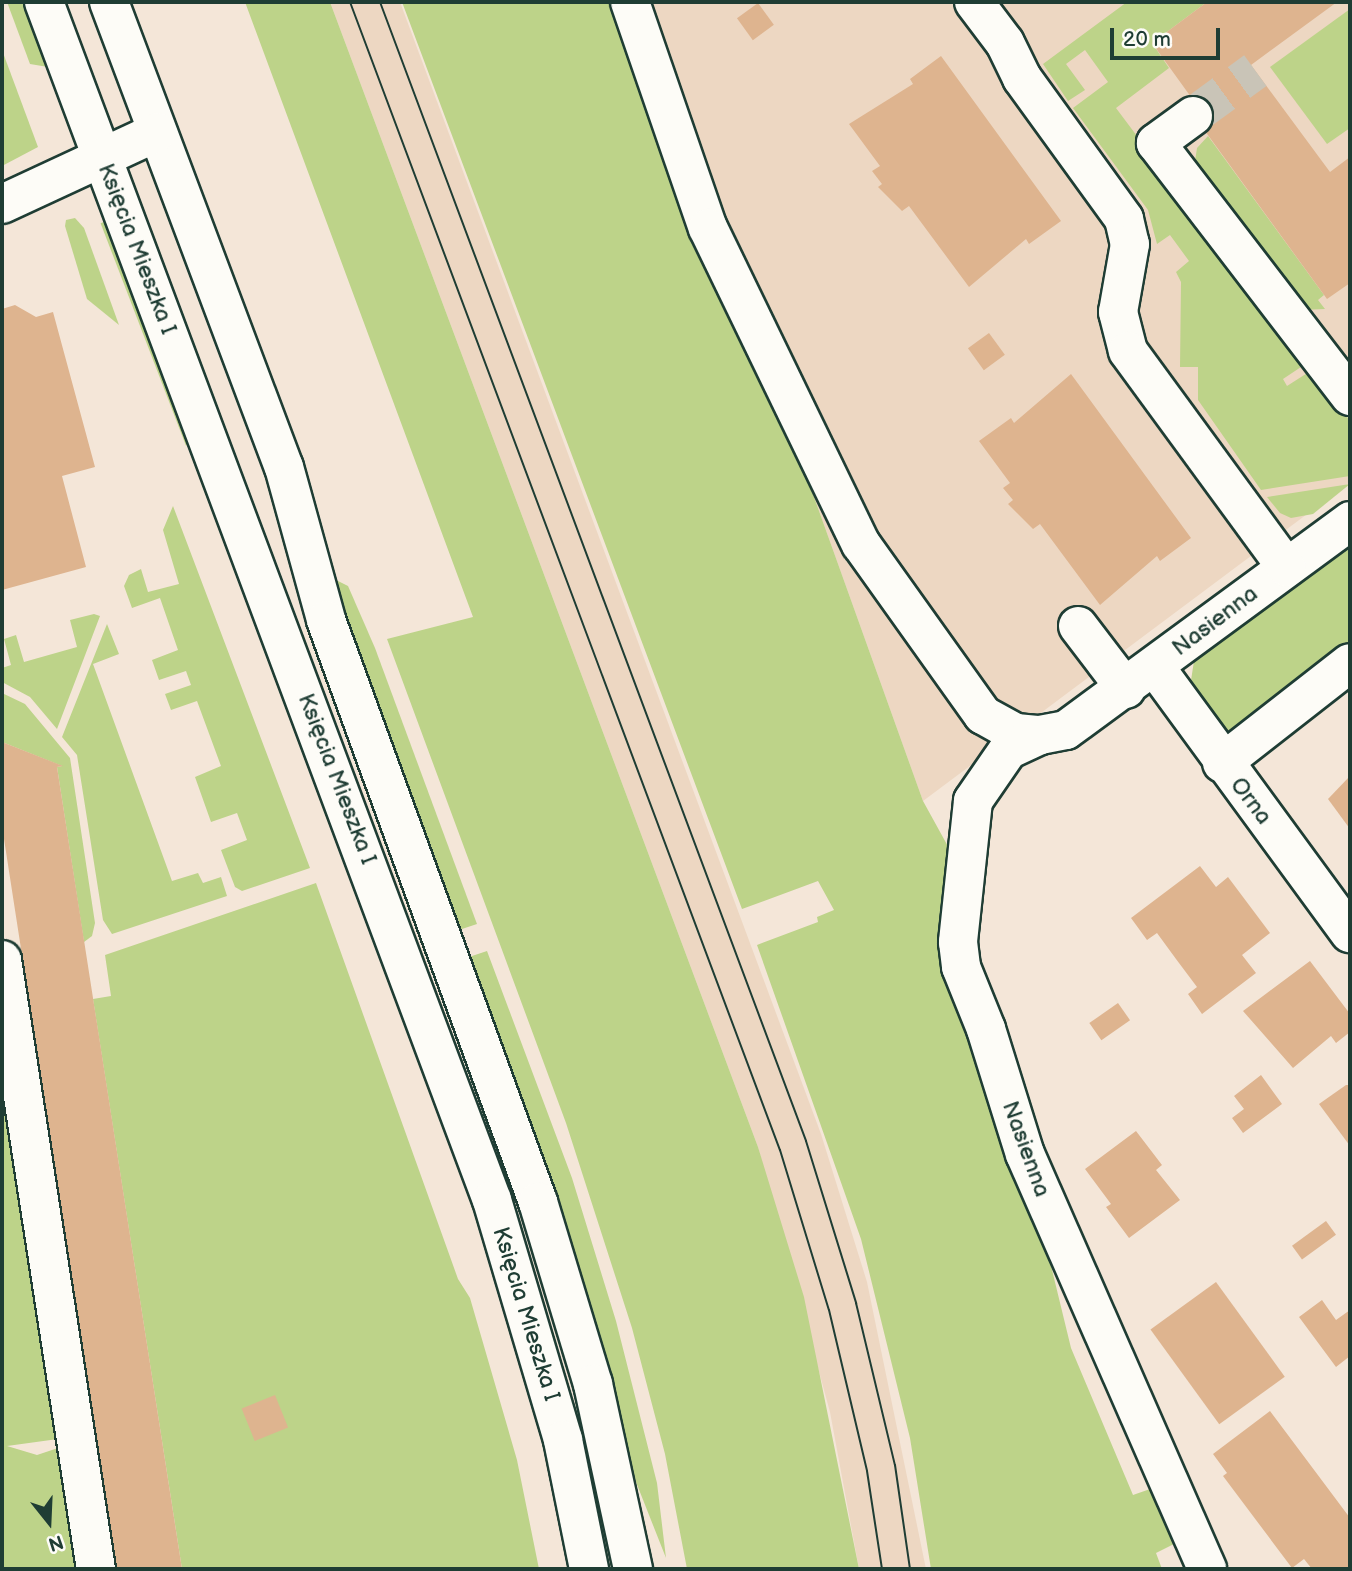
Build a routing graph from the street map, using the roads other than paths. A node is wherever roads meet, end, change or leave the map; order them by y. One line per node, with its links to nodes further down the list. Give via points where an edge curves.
1 (44, 2): 7 (street, Księcia Mieszka I)
2 (109, 2): 6 (street, Księcia Mieszka I)
3 (630, 2): 15 (street, via 708,228 861,544 969,702)
4 (974, 2): 11 (street, via 1005,43 1022,78 1124,219 1130,244 1118,312 1128,351)
5 (1194, 116): 9 (street, via 1156,143)
6 (157, 132): 7 (street); 21 (street, Księcia Mieszka I, via 284,467 331,632 538,1202 593,1384)
7 (104, 160): 8 (street); 20 (street, Księcia Mieszka I, via 487,1188 563,1440)
8 (2, 204)
9 (1350, 396)
10 (1350, 520): 11 (street, Nasienna)
11 (1286, 567): 14 (street, Nasienna)
12 (1078, 626): 14 (street, Orna)
13 (1350, 663): 16 (street)
14 (1140, 678): 15 (street, Nasienna, via 1074,726); 16 (street, Orna)
15 (1028, 734): 22 (street, Nasienna, via 1008,750 973,801 959,955 1024,1154)
16 (1222, 763): 17 (street, Orna)
17 (1350, 933)
18 (3, 972): 19 (street)
19 (96, 1569)
20 (589, 1569)
21 (633, 1569)
22 (1206, 1569)

